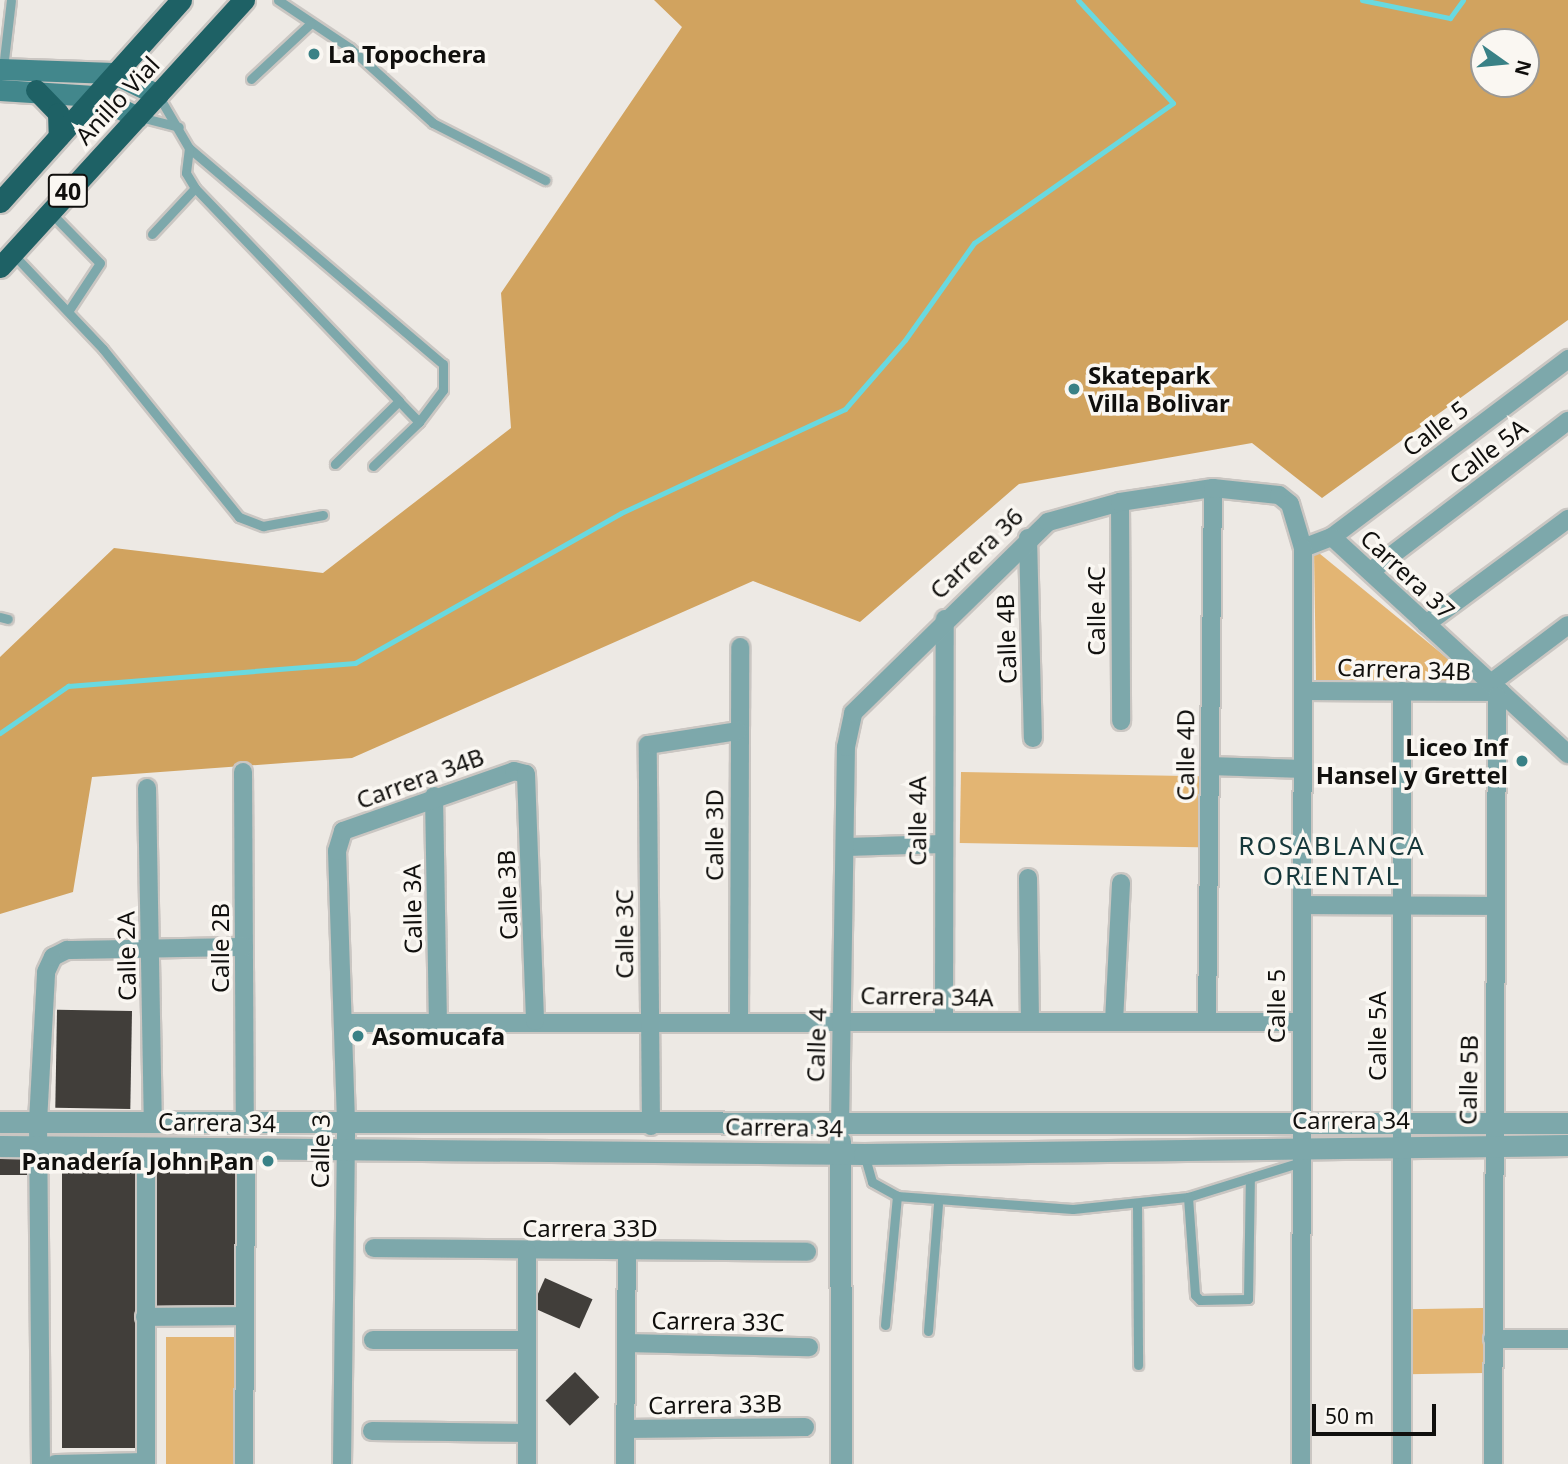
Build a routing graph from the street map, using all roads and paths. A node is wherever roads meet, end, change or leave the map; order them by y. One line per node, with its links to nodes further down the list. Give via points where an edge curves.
1 (11, 0): 6 (lane)
2 (181, 0): 7 (highway, Anillo Vial / 40)
3 (244, 0): 11 (highway, Anillo Vial / 40)
4 (278, 0): 5 (lane)
5 (310, 24): 8 (lane); 17 (lane, via 350,48 433,123)
6 (1, 69): 7 (main road)
7 (113, 74): 11 (main road); 12 (highway, Anillo Vial / 40)
8 (251, 79)
9 (0, 90): 10 (main road)
10 (36, 90): 12 (main road); 15 (highway, via 58,113)
11 (158, 95): 13 (highway, Anillo Vial / 40); 14 (lane)
12 (94, 96): 13 (main road); 15 (highway, Anillo Vial / 40)
13 (137, 117): 14 (lane); 20 (highway, Anillo Vial / 40)
14 (179, 127): 16 (lane)
15 (58, 136): 19 (highway, Anillo Vial / 40)
16 (189, 148): 18 (lane, via 186,173); 27 (lane, via 443,364 443,390)
17 (545, 180)
18 (195, 188): 21 (lane); 25 (lane)
19 (0, 202)
20 (49, 211): 22 (highway, Anillo Vial / 40); 23 (lane, via 100,262)
21 (152, 234)
22 (6, 260): 23 (lane)
23 (69, 310): 32 (lane, via 239,517 263,526)
24 (1568, 359): 34 (street, Calle 5)
25 (399, 401): 27 (lane); 28 (lane)
26 (1568, 421): 37 (street, Calle 5A)
27 (419, 422): 29 (lane)
28 (335, 464)
29 (373, 466)
30 (1213, 488): 31 (street, Carrera 36); 36 (street, via 1279,495 1290,504); 52 (street, Calle 4D)
31 (1120, 502): 35 (street, Carrera 36, via 1059,517); 46 (street, Calle 4C)
32 (323, 515)
33 (1568, 519): 39 (street)
34 (1332, 537): 36 (street, Carrera 37); 37 (street, Carrera 37)
35 (1028, 538): 38 (street, Carrera 36); 49 (street, Calle 4B)
36 (1303, 548): 43 (street, Calle 5)
37 (1371, 571): 39 (street, Carrera 37)
38 (945, 619): 45 (street, Carrera 36); 59 (street, Calle 4A)
39 (1426, 624): 42 (street, Carrera 37)
40 (1568, 625): 42 (street)
41 (740, 647): 48 (street, Calle 3D)
42 (1496, 690): 44 (street, Carrera 34B); 50 (street, Carrera 37); 64 (street, Calle 5B)
43 (1304, 691): 44 (street, Carrera 34B); 53 (street, Calle 5)
44 (1402, 691): 65 (street, Calle 5A)
45 (853, 713): 60 (street, Calle 4, via 846,747)
46 (1121, 721)
47 (1568, 729): 50 (street)
48 (738, 731): 73 (street, Calle 3C, via 649,742); 74 (street, Calle 3D)
49 (1034, 738)
50 (1553, 740): 51 (street, Carrera 37)
51 (1568, 754)
52 (1210, 766): 53 (street); 76 (street, Calle 4D)
53 (1303, 769): 63 (street, Calle 5)
54 (243, 772): 66 (street, Calle 2B)
55 (522, 772): 57 (street, Carrera 34B); 69 (street, Calle 3B, via 529,778)
56 (147, 788): 67 (street, Calle 2A)
57 (434, 796): 58 (street, Carrera 34B, via 343,831); 72 (street, Calle 3A)
58 (339, 839): 78 (street, Calle 3)
59 (941, 844): 60 (street); 75 (street, Calle 4A)
60 (848, 847): 68 (street, Calle 4)
61 (1028, 878): 70 (street)
62 (1121, 883): 71 (street)
63 (1301, 905): 65 (street); 77 (street, Calle 5)
64 (1495, 906): 65 (street); 86 (street, Calle 5B)
65 (1402, 907): 79 (street, Calle 5A)
66 (244, 947): 67 (street); 85 (street, Calle 2B)
67 (150, 948): 82 (street, via 67,950 53,957 46,972); 84 (street, Calle 2A)
68 (844, 1020): 74 (street, Carrera 34A); 75 (street, Carrera 34A); 89 (street, Calle 4)
69 (536, 1021): 72 (street, Carrera 34A); 73 (street, Carrera 34A)
70 (1030, 1021): 71 (street, Carrera 34A); 75 (street, Carrera 34A)
71 (1114, 1021): 76 (street, Carrera 34A)
72 (438, 1022): 78 (street, Carrera 34A)
73 (649, 1022): 74 (street, Carrera 34A); 88 (street, Calle 3C)
74 (739, 1022)
75 (944, 1022)
76 (1207, 1022): 77 (street, Carrera 34A)
77 (1300, 1022): 80 (street, Calle 5)
78 (344, 1023): 83 (street, Calle 3)
79 (1401, 1119): 80 (street, Carrera 34); 86 (street, Carrera 34); 92 (street, Calle 5A)
80 (1301, 1121): 89 (street, Carrera 34); 100 (street, Calle 5)
81 (0, 1122): 82 (street, Carrera 34)
82 (38, 1122): 84 (street, Carrera 34); 93 (street)
83 (345, 1122): 85 (street, Carrera 34); 88 (street, Carrera 34); 97 (street, Calle 3)
84 (153, 1123): 85 (street, Carrera 34)
85 (245, 1123)
86 (1492, 1123): 87 (street, Carrera 34); 95 (street, Calle 5B)
87 (1568, 1123)
88 (652, 1126): 89 (street, Carrera 34)
89 (840, 1126): 98 (street, Calle 4)
90 (1568, 1145): 95 (street, Carrera 34)
91 (0, 1146): 93 (street, Carrera 34)
92 (1400, 1146): 95 (street, Carrera 34); 100 (street, Carrera 34); 134 (street, Calle 5A)
93 (39, 1147): 94 (street, Carrera 34); 126 (street)
94 (146, 1147): 96 (street, Carrera 34); 111 (street)
95 (1492, 1147): 114 (street, Calle 5B)
96 (246, 1149): 97 (street, Carrera 34); 110 (street)
97 (344, 1150): 98 (street, Carrera 34); 129 (street, Calle 3)
98 (840, 1154): 99 (street, Carrera 34); 132 (street, Calle 4)
99 (864, 1154): 100 (street, Carrera 34); 102 (lane, via 872,1182)
100 (1301, 1154): 101 (lane); 133 (street, Calle 5)
101 (1250, 1178): 103 (lane); 103 (lane, via 1248,1299 1200,1300 1195,1295)
102 (897, 1196): 104 (lane); 112 (lane)
103 (1188, 1197): 105 (lane)
104 (938, 1204): 105 (lane); 113 (lane)
105 (1137, 1206): 120 (lane)
106 (374, 1248): 107 (street, Carrera 33D)
107 (527, 1252): 108 (street, Carrera 33D); 117 (street)
108 (627, 1252): 109 (street, Carrera 33D); 118 (street)
109 (807, 1252)
110 (243, 1316): 111 (street); 128 (street)
111 (145, 1317): 125 (street)
112 (885, 1325)
113 (928, 1331)
114 (1493, 1339): 115 (street); 135 (street, Calle 5B)
115 (1568, 1339)
116 (373, 1340): 117 (street)
117 (527, 1340): 124 (street)
118 (626, 1343): 119 (street, Carrera 33C); 122 (street)
119 (809, 1347)
120 (1138, 1365)
121 (805, 1427): 122 (street, Carrera 33B)
122 (625, 1429): 131 (street)
123 (372, 1431): 124 (street)
124 (527, 1433): 130 (street)
125 (146, 1463): 127 (street)
126 (41, 1464)
127 (55, 1464)
128 (244, 1464)
129 (342, 1464)
130 (527, 1464)
131 (625, 1464)
132 (841, 1464)
133 (1301, 1464)
134 (1402, 1464)
135 (1493, 1464)

